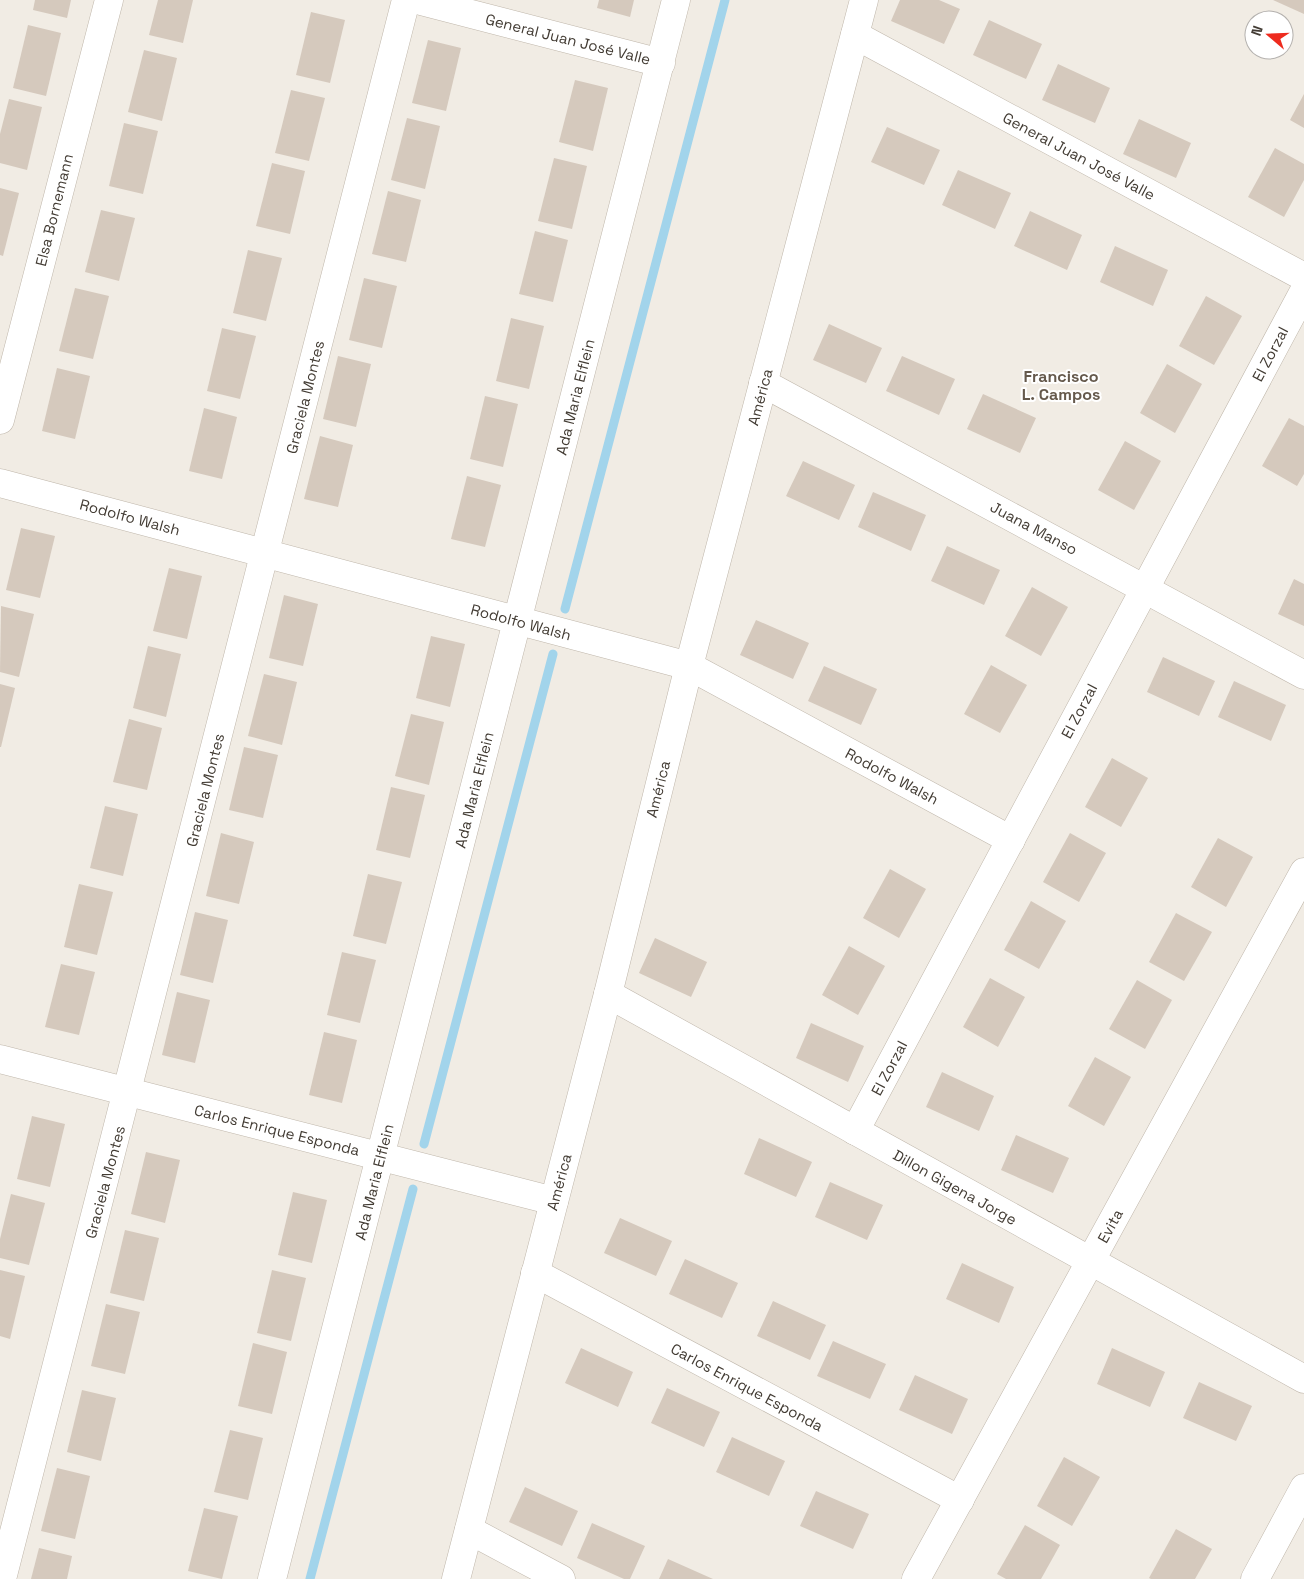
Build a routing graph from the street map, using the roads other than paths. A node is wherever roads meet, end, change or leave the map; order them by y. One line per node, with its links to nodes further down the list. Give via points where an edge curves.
1 (108, 0): 11 (street, Elsa Bornemann)
2 (406, 0): 13 (street, Graciela Montes)
3 (417, 0): 7 (street, General Juan José Valle)
4 (676, 0): 7 (street, Ada Maria Elflein)
5 (864, 0): 6 (street, América)
6 (854, 35): 8 (street, General Juan José Valle); 10 (street, América)
7 (661, 63): 15 (street, Ada Maria Elflein)
8 (1304, 277)
9 (1304, 291): 14 (street, El Zorzal)
10 (763, 383): 14 (street, Juana Manso); 16 (street, América)
11 (0, 420)
12 (0, 482): 13 (street, Rodolfo Walsh)
13 (266, 553): 15 (street, Rodolfo Walsh); 22 (street, Graciela Montes)
14 (1145, 588): 17 (street, Juana Manso); 18 (street, El Zorzal)
15 (517, 621): 16 (street, Rodolfo Walsh); 24 (street, Ada Maria Elflein)
16 (689, 666): 18 (street, Rodolfo Walsh); 20 (street, América)
17 (1304, 675)
18 (1011, 840): 23 (street, El Zorzal)
19 (1304, 872): 26 (street, Evita)
20 (608, 994): 23 (street, Dillon Gigena Jorge); 25 (street, América)
21 (0, 1060): 22 (street, Carlos Enrique Esponda)
22 (128, 1092): 24 (street, Carlos Enrique Esponda); 32 (street, Graciela Montes)
23 (855, 1131): 26 (street, Dillon Gigena Jorge)
24 (380, 1156): 25 (street, Carlos Enrique Esponda); 33 (street, Ada Maria Elflein)
25 (554, 1201): 27 (street, América)
26 (1090, 1262): 28 (street, Dillon Gigena Jorge); 30 (street, Evita)
27 (535, 1273): 30 (street, Carlos Enrique Esponda); 31 (street, América)
28 (1304, 1379)
29 (1304, 1488): 37 (street)
30 (960, 1500): 36 (street, Evita)
31 (469, 1530): 34 (street, América); 35 (street)
32 (2, 1579)
33 (272, 1579)
34 (456, 1579)
35 (561, 1579)
36 (916, 1579)
37 (1255, 1579)

